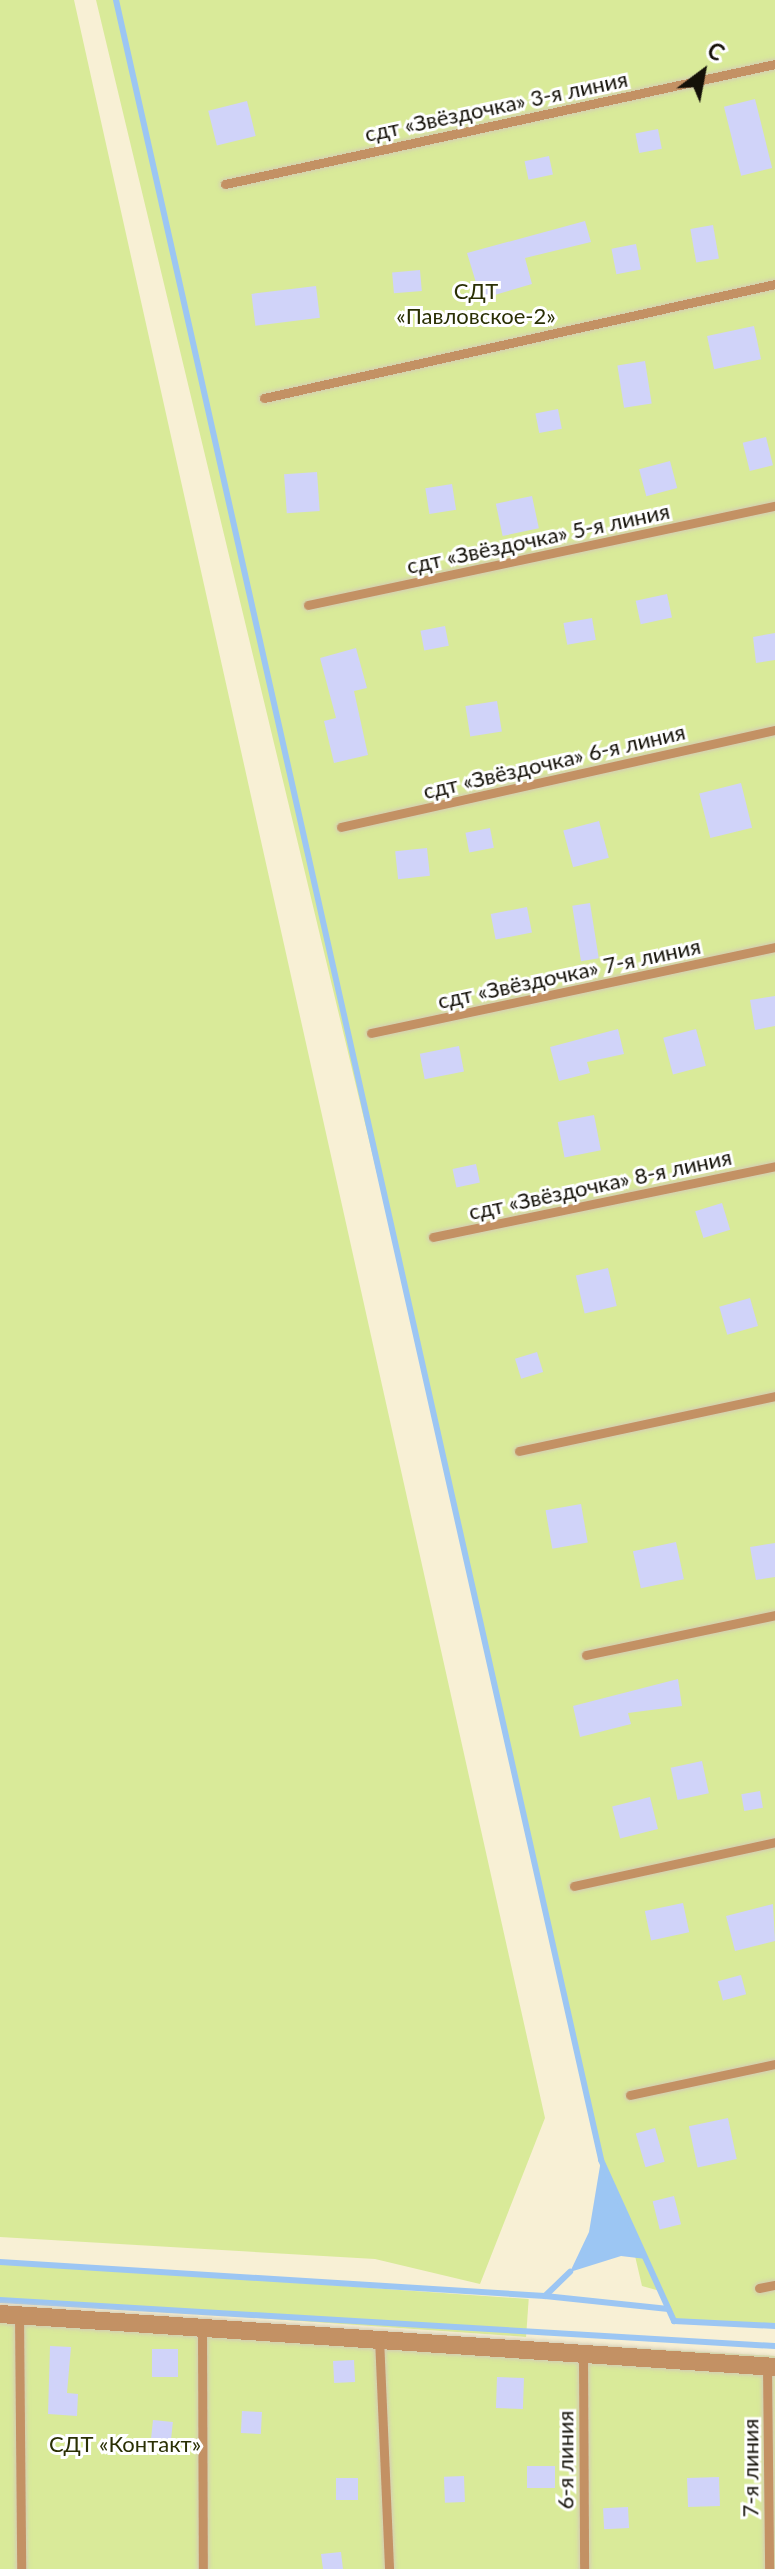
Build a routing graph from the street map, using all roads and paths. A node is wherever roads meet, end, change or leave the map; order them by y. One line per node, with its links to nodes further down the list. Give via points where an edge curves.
1 (775, 64): 2 (lane, сдт «Звёздочка» 3-я линия)
2 (225, 184)
3 (775, 284): 4 (lane)
4 (264, 398)
5 (775, 506): 6 (lane, сдт «Звёздочка» 5-я линия)
6 (308, 605)
7 (775, 730): 8 (lane, сдт «Звёздочка» 6-я линия)
8 (341, 827)
9 (775, 947): 10 (lane, сдт «Звёздочка» 7-я линия)
10 (371, 1033)
11 (775, 1166): 12 (lane, сдт «Звёздочка» 8-я линия)
12 (433, 1237)
13 (775, 1396): 14 (lane)
14 (519, 1451)
15 (775, 1615): 16 (lane)
16 (586, 1655)
17 (775, 1842): 18 (lane)
18 (574, 1886)
19 (775, 2064): 20 (lane)
20 (630, 2095)
21 (775, 2285): 22 (lane)
22 (759, 2288)
23 (9, 2315): 24 (street); 28 (lane)
24 (202, 2327): 25 (street); 29 (lane)
25 (379, 2338): 26 (street); 30 (lane)
26 (583, 2350): 27 (street); 31 (lane, 6-я линия)
27 (771, 2366): 32 (lane, 7-я линия)
28 (21, 2569)
29 (203, 2569)
30 (389, 2569)
31 (584, 2569)
32 (769, 2569)

